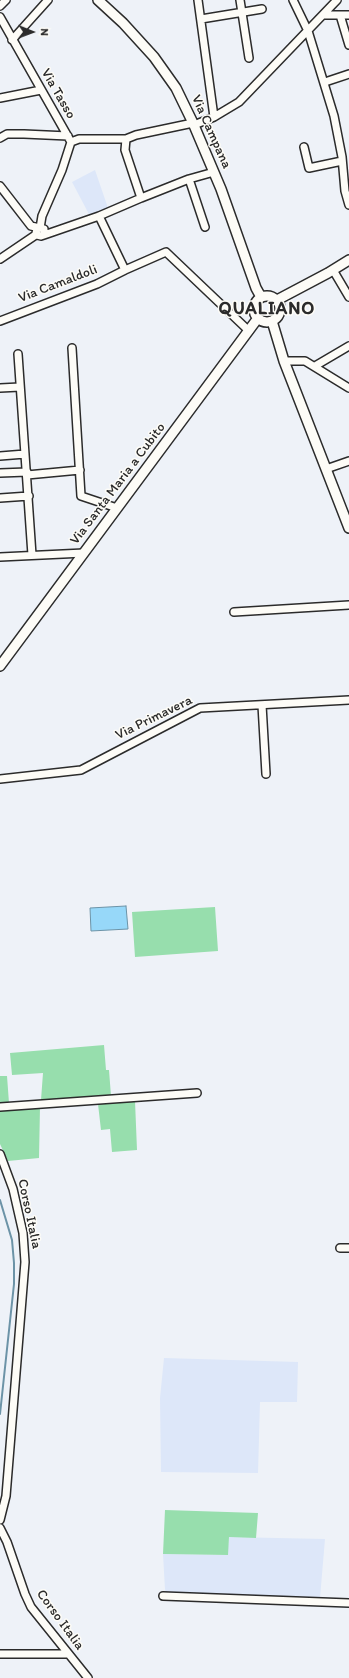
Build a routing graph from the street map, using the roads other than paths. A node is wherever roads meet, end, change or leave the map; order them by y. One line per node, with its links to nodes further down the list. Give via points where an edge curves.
1 (6, 0): 8 (street)
2 (48, 0): 17 (street)
3 (98, 0): 25 (main road, Via Campana, via 123,23 156,61 176,88)
4 (198, 0): 15 (street)
5 (240, 0): 10 (street)
6 (293, 0): 16 (street)
7 (337, 0): 11 (street)
8 (0, 6)
9 (262, 10): 10 (street)
10 (242, 12): 15 (street); 19 (street)
11 (323, 15): 12 (street); 16 (street)
12 (340, 15): 13 (street); 18 (street)
13 (349, 15)
14 (0, 17): 17 (street, Via Tasso)
15 (201, 19): 24 (street)
16 (308, 31): 21 (street); 24 (street, via 239,102)
17 (12, 40): 22 (street, Via Tasso)
18 (349, 45)
19 (248, 58)
20 (349, 74): 21 (street)
21 (325, 82): 30 (street)
22 (41, 90): 23 (street); 27 (street, Via Tasso)
23 (0, 98)
24 (214, 117): 25 (street)
25 (193, 124): 28 (street); 31 (main road, Via Campana)
26 (0, 138): 27 (street, via 7,134 24,134)
27 (70, 139): 28 (street); 38 (street, via 62,170 42,216)
28 (126, 139): 34 (street, via 125,150)
29 (304, 147): 30 (street, via 309,168)
30 (342, 161): 35 (street)
31 (214, 172): 32 (street); 43 (main road, Via Campana)
32 (189, 179): 34 (street); 37 (street)
33 (0, 186): 38 (street, via 25,220)
34 (141, 198): 36 (street)
35 (349, 205)
36 (100, 216): 38 (street); 41 (street)
37 (205, 227)
38 (39, 231): 39 (street)
39 (0, 259)
40 (349, 260): 42 (main road)
41 (125, 270): 47 (street, Via Camaldoli, via 97,284); 49 (street, Via Camaldoli, via 166,252)
42 (333, 270): 44 (street); 45 (main road)
43 (261, 297): 45 (main road, via 270,296); 46 (main road, via 254,307)
44 (349, 297)
45 (277, 300): 48 (main road, via 280,312)
46 (258, 318): 48 (main road, via 264,322); 49 (main road, Via Santa Maria a Cubito)
47 (0, 321)
48 (272, 321): 53 (main road)
49 (249, 330): 67 (main road, Via Santa Maria a Cubito)
50 (349, 346): 54 (street)
51 (72, 348): 62 (street)
52 (18, 354): 55 (street)
53 (284, 361): 54 (street, via 305,361); 61 (main road)
54 (315, 366): 57 (street)
55 (20, 387): 56 (street); 58 (street)
56 (0, 388)
57 (349, 388)
58 (25, 454): 59 (street); 64 (street)
59 (0, 456)
60 (349, 460): 61 (street)
61 (326, 469): 68 (main road)
62 (80, 470): 64 (street); 67 (street, via 81,496)
63 (0, 473): 64 (street)
64 (27, 473): 65 (street)
65 (29, 496): 66 (street); 70 (street)
66 (0, 498)
67 (117, 508): 69 (main road, Via Santa Maria a Cubito)
68 (349, 528)
69 (84, 553): 70 (street); 74 (main road, Via Santa Maria a Cubito)
70 (32, 555): 71 (street)
71 (0, 557)
72 (349, 605): 73 (street)
73 (234, 612)
74 (0, 666)
75 (349, 700): 76 (street, Via Primavera)
76 (262, 705): 77 (street); 78 (street, Via Primavera, via 200,708 81,770)
77 (266, 774)
78 (0, 779)
79 (197, 1093): 80 (street)
80 (0, 1106)
81 (0, 1154): 84 (street, Corso Italia, via 13,1190 23,1233 26,1262 6,1496)
82 (340, 1248): 83 (street)
83 (349, 1248)
84 (0, 1520)
85 (0, 1528): 89 (street, Corso Italia, via 31,1607)
86 (163, 1596): 87 (street)
87 (349, 1603)
88 (0, 1654): 89 (street)
89 (67, 1654): 90 (street, Corso Italia)
90 (88, 1678)

